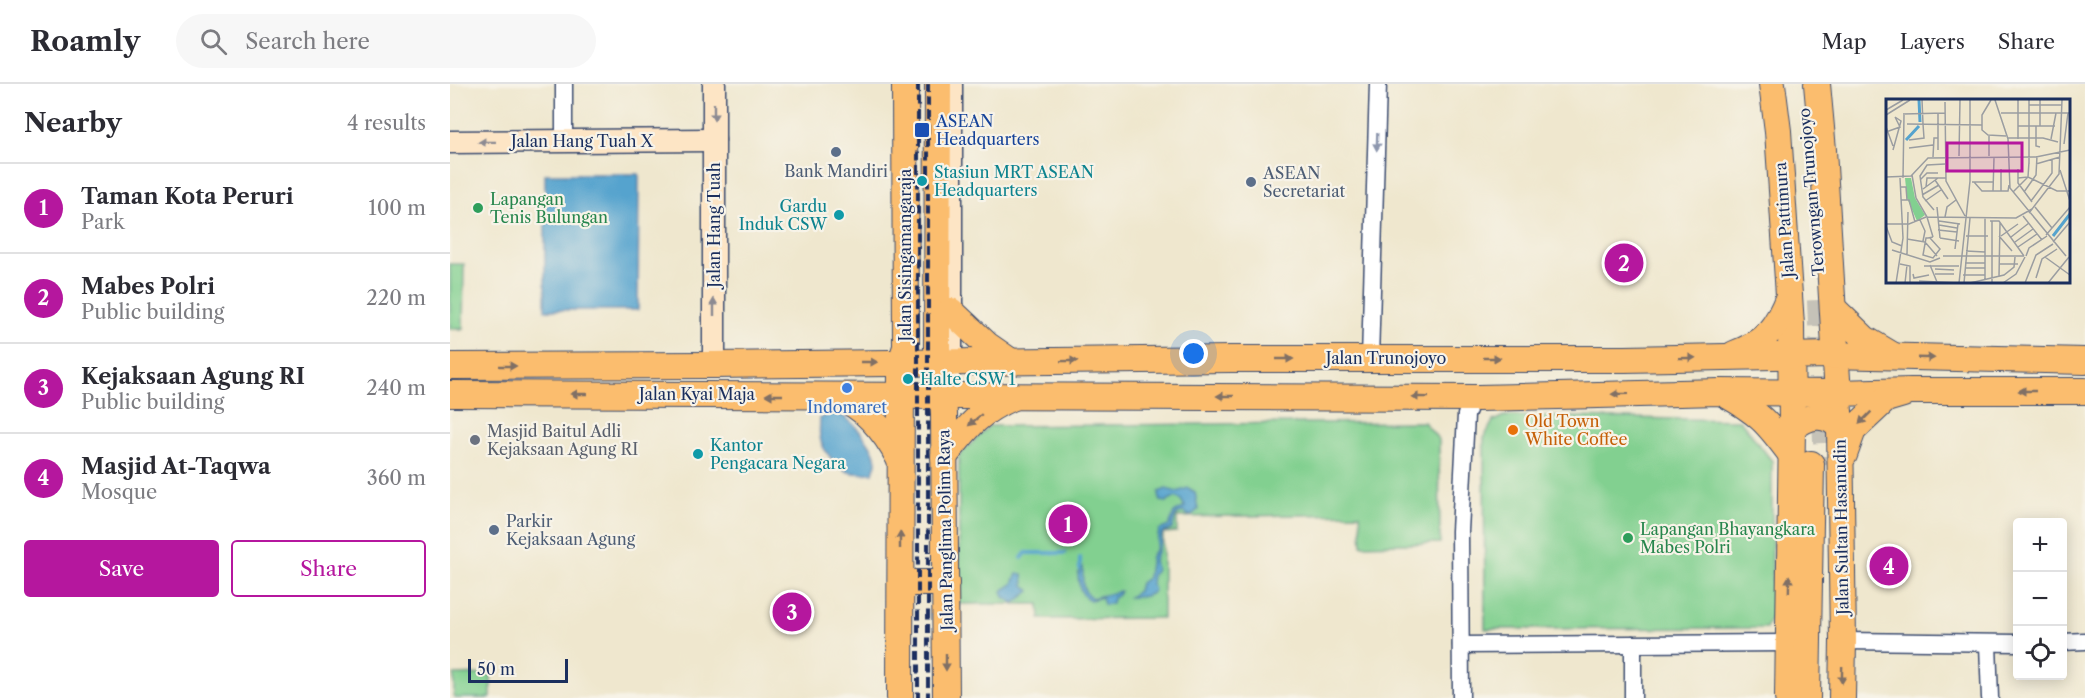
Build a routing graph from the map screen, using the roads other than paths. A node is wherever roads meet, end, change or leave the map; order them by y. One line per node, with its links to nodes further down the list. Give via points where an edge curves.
1 (564, 84): 12 (street)
2 (714, 84): 13 (main road, Jalan Hang Tuah, one-way to 13)
3 (894, 84): 26 (main road, Jalan Sisingamangaraja, via 894,334)
4 (905, 84): 26 (main road, Jalan Sisingamangaraja, via 906,346)
5 (938, 84): 27 (main road, Jalan Sisingamangaraja)
6 (951, 84): 16 (main road)
7 (1378, 84): 22 (street, one-way to 22)
8 (1772, 84): 15 (main road, Jalan Pattimura, via 1778,131)
9 (1784, 84): 15 (main road, Terowngan Trunojoyo)
10 (1800, 84): 15 (main road, Terowngan Trunojoyo, via 1811,152)
11 (1817, 84): 15 (main road, Jalan Pattimura, via 1823,150)
12 (564, 140): 13 (main road, Jalan Hang Tuah X); 14 (main road, Jalan Hang Tuah X, one-way to 14)
13 (714, 140): 28 (main road, Jalan Hang Tuah, one-way to 13)
14 (450, 142)
15 (1816, 305): 17 (main road, Jalan Pattimura); 17 (main road, via 1829,332 1814,338 1803,336); 19 (main road, Jalan Pattimura); 20 (main road, via 1781,316 1763,340); 21 (main road)
16 (951, 311): 24 (main road); 27 (main road)
17 (1791, 325): 18 (main road, Jalan Pattimura)
18 (1791, 356): 19 (main road, Jalan Trunojoyo); 20 (main road, Jalan Trunojoyo); 34 (main road, Jalan Sultan Hasanudin)
19 (1835, 356): 21 (main road, Jalan Trunojoyo); 35 (main road, Jalan Sultan Hasanudin)
20 (1725, 357): 23 (main road, Jalan Trunojoyo, one-way to 20)
21 (1895, 357): 25 (main road, Jalan Trunojoyo, one-way to 25)
22 (1370, 359): 23 (main road, Jalan Trunojoyo, one-way to 23); 24 (main road, Jalan Trunojoyo, one-way to 22)
23 (1584, 359): 37 (main road)
24 (1010, 361): 27 (main road, Jalan Trunojoyo)
25 (2085, 361)
26 (901, 362): 27 (main road, Jalan Kyai Maja); 28 (main road, Jalan Kyai Maja, one-way to 26); 40 (main road)
27 (944, 362): 32 (main road, Jalan Panglima Polim Raya)
28 (714, 365): 29 (main road, Jalan Kyai Maja, one-way to 28)
29 (450, 366)
30 (1911, 391): 31 (main road, one-way to 30); 35 (main road); 43 (main road, one-way to 43, via 1886,399 1853,430)
31 (2085, 391)
32 (943, 392): 39 (main road); 40 (main road, Jalan Kyai Maja); 44 (main road, Jalan Panglima Polim Raya)
33 (1720, 392): 34 (main road); 37 (main road, one-way to 37); 43 (main road, via 1758,413)
34 (1791, 393): 35 (main road); 43 (main road, Jalan Sultan Hasanudin)
35 (1838, 393): 42 (main road, Jalan Sultan Hasanudin)
36 (450, 394): 38 (main road, Jalan Kyai Maja, one-way to 36)
37 (1586, 394): 41 (main road)
38 (832, 395): 40 (main road, Jalan Kyai Maja); 45 (main road, via 860,408)
39 (1016, 395): 41 (main road, one-way to 39); 44 (main road, one-way to 44, via 991,407 968,425)
40 (902, 396): 45 (main road)
41 (1465, 404): 55 (street)
42 (1840, 428): 43 (main road, Jalan Sultan Hasanudin); 43 (main road, via 1833,420 1805,419)
43 (1812, 455): 48 (main road, Jalan Sultan Hasanudin); 51 (main road, Jalan Sultan Hasanudin, one-way to 43); 61 (main road); 62 (main road)
44 (944, 457): 47 (main road, Jalan Panglima Polim Raya)
45 (900, 460): 46 (main road, one-way to 45)
46 (901, 583): 47 (main road); 56 (main road)
47 (946, 583): 57 (main road, Jalan Panglima Polim Raya, one-way to 57)
48 (1843, 641): 54 (street); 63 (main road, Jalan Sultan Hasanudin, one-way to 63)
49 (2085, 641): 50 (street)
50 (2067, 642)
51 (1788, 643): 53 (street); 60 (main road, Jalan Sultan Hasanudin)
52 (2013, 643): 54 (street)
53 (1633, 644): 55 (street); 59 (street)
54 (1988, 644): 64 (street)
55 (1461, 645): 58 (street)
56 (900, 698)
57 (946, 698)
58 (1461, 698)
59 (1633, 698)
60 (1788, 698)
61 (1807, 698)
62 (1823, 698)
63 (1842, 698)
64 (1990, 698)

